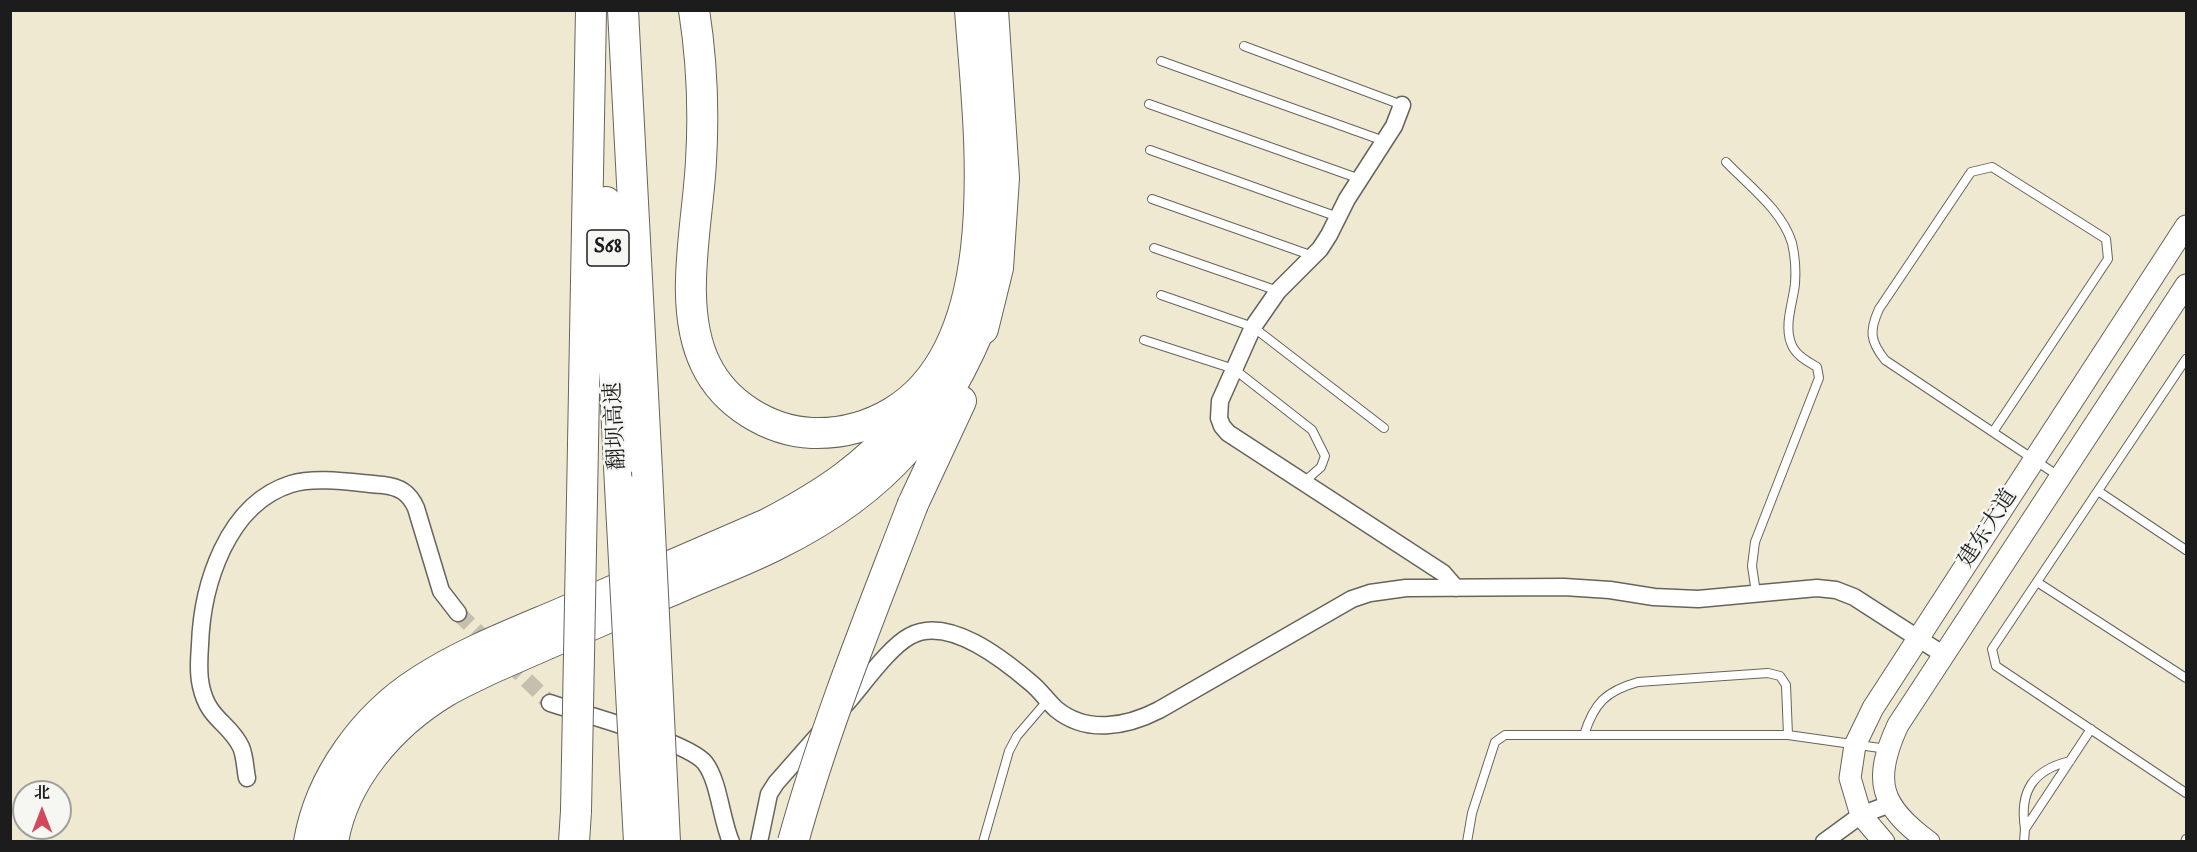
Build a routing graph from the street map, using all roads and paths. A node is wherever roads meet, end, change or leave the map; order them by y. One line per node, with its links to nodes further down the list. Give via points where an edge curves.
1 (591, 10): 58 (highway, bridge)
2 (596, 10): 59 (highway, 翻坝高速 / S68, bridge)
3 (623, 10): 60 (highway, 翻坝高速 / S68, bridge)
4 (694, 10): 28 (highway, via 703,119 693,253 693,321 706,366 720,387 758,418 806,432 832,433 881,419 922,390)
5 (970, 10): 28 (highway, via 979,134 980,219 966,300)
6 (993, 10): 23 (highway, via 1004,178 998,268)
7 (1244, 46): 10 (lane)
8 (1161, 61): 11 (lane)
9 (1149, 104): 14 (lane)
10 (1402, 105): 11 (street)
11 (1384, 141): 14 (street)
12 (1150, 150): 16 (lane)
13 (1726, 162): 38 (lane, via 1786,227 1795,264 1788,329 1791,343 1797,353 1817,367 1819,378 1755,542 1752,567)
14 (1360, 179): 16 (street)
15 (1152, 199): 19 (lane)
16 (1338, 217): 19 (street)
17 (2187, 226): 31 (street, 建东大道)
18 (1154, 248): 21 (lane)
19 (1313, 256): 21 (street)
20 (2187, 285): 32 (street, 建东大道)
21 (1278, 291): 24 (street)
22 (1161, 295): 24 (lane)
23 (987, 310): 57 (highway, via 954,386 932,419 899,458 847,504 778,545 486,670 445,692 406,719 374,753 350,790); 63 (highway, bridge, via 969,383 913,504 839,697)
24 (1253, 327): 27 (street); 29 (lane)
25 (1144, 340): 27 (lane)
26 (2187, 359): 34 (lane)
27 (1234, 369): 33 (street, via 1220,401 1222,426); 33 (lane, via 1312,429 1325,456 1322,467)
28 (938, 370): 56 (highway, via 916,408 884,444 837,484 767,524 476,651 418,682 369,724 350,748 320,802)
29 (1384, 428)
30 (1993, 432): 30 (lane, via 1885,360 1872,336 1879,309 1971,172 1992,167 2106,239 2108,259); 31 (lane)
31 (2034, 460): 32 (lane); 40 (street, 建东大道)
32 (2061, 477): 41 (street, 建东大道)
33 (1304, 482): 37 (street, via 1443,573)
34 (2098, 491): 35 (lane); 36 (lane)
35 (2187, 550)
36 (2037, 582): 42 (lane); 45 (lane, via 1992,649 1996,666)
37 (1456, 588): 38 (street, via 1564,587 1698,598); 43 (street, via 1397,589 1352,599 1159,710 1130,722 1098,726 1083,723 1068,718)
38 (1756, 593): 40 (street, via 1836,590 1854,597)
39 (459, 612): 51 (street, via 441,591 416,508 404,491 394,486 314,481 274,490 258,502 221,550 208,586 200,634 201,685 206,705 239,743)
40 (1918, 639): 41 (street); 48 (street, 建东大道, via 1873,708)
41 (1944, 655): 49 (street, 建东大道)
42 (2187, 678)
43 (1047, 701): 62 (street, via 1020,674 969,639 935,630 911,635 893,650 776,783 767,800); 64 (lane, via 1012,744)
44 (550, 703): 61 (street, via 698,756 710,772)
45 (2091, 729): 50 (lane); 52 (lane)
46 (1584, 735): 47 (lane); 47 (lane, via 1590,716 1618,688 1638,682 1768,674 1780,676 1786,685); 65 (lane, via 1499,738 1472,813)
47 (1788, 735): 48 (lane)
48 (1855, 745): 49 (lane); 54 (street, 建东大道, via 1850,778)
49 (1887, 749): 53 (street, 建东大道, via 1882,774)
50 (2070, 761): 55 (lane); 55 (lane, via 2050,767 2033,782 2023,805)
51 (247, 778)
52 (2187, 793)
53 (1890, 804): 54 (street); 68 (street, 建东大道, via 1906,825)
54 (1861, 815): 66 (street); 67 (street, 建东大道)
55 (2025, 829): 69 (lane)
56 (309, 842)
57 (333, 842)
58 (574, 842)
59 (639, 842)
60 (665, 842)
61 (731, 842)
62 (759, 842)
63 (793, 842)
64 (983, 842)
65 (1467, 842)
66 (1824, 842)
67 (1884, 842)
68 (1929, 842)
69 (2024, 842)

